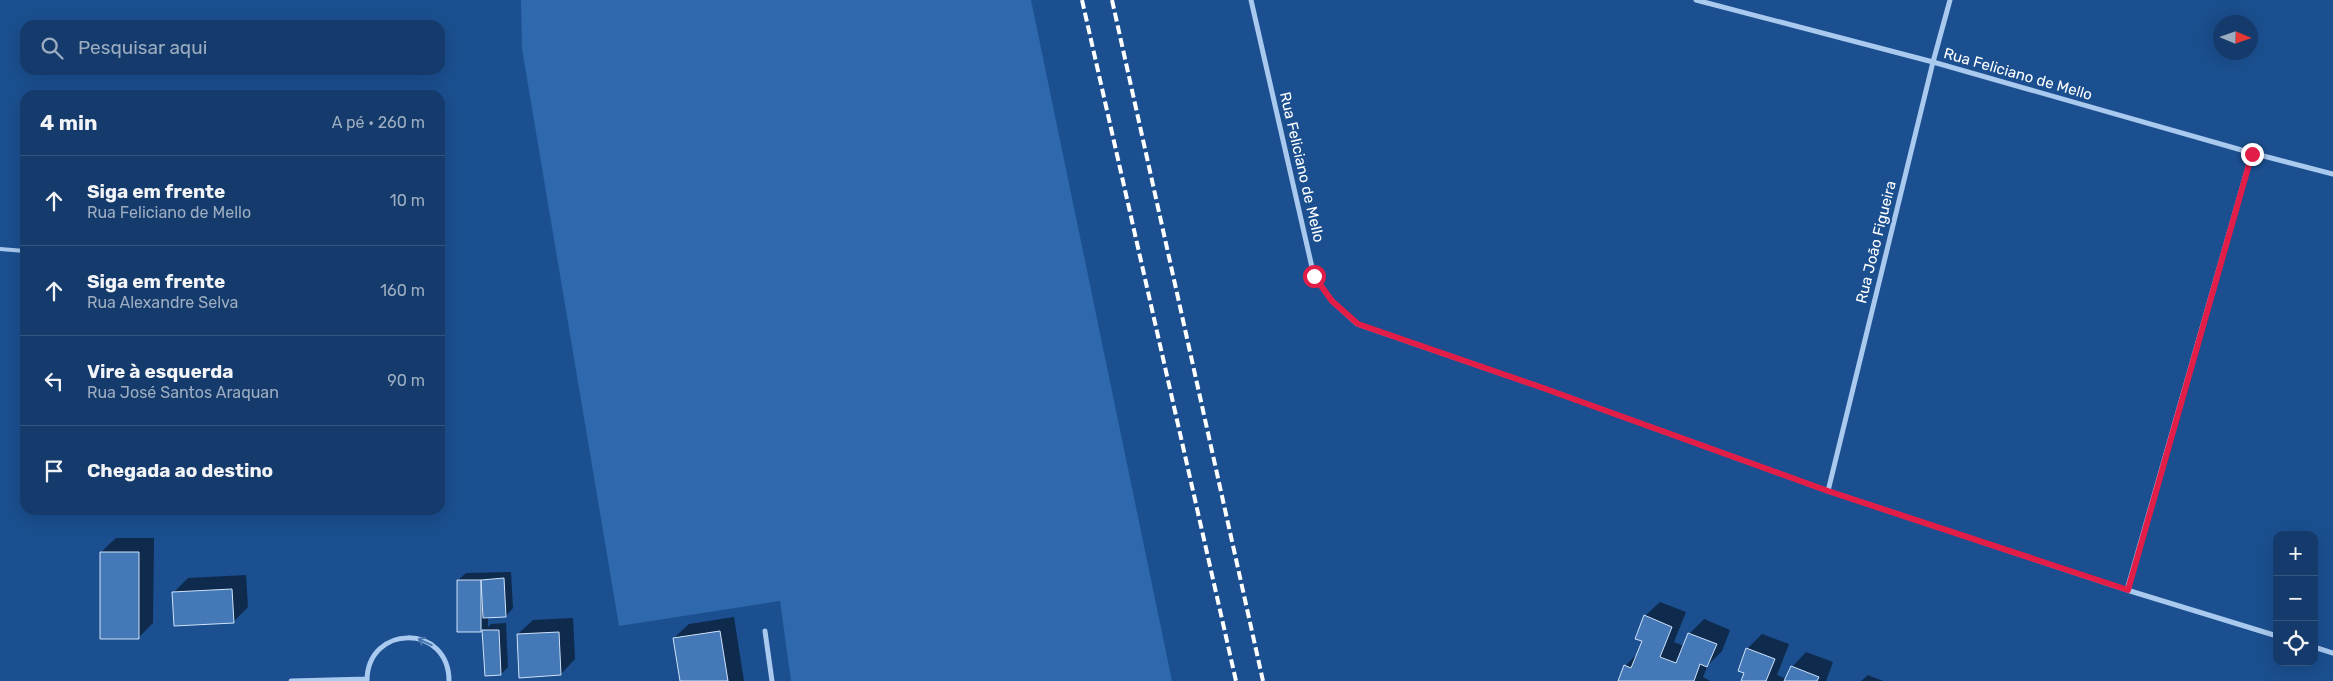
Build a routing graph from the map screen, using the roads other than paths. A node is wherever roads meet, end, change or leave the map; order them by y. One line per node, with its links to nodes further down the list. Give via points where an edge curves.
1 (1251, 0): 9 (street, Rua Feliciano de Mello, via 1314,276 1332,301 1358,324)
2 (1696, 0): 4 (street, Rua Feliciano de Mello)
3 (1950, 0): 4 (street, Rua João Figueira)
4 (1933, 62): 5 (street, Rua Feliciano de Mello); 9 (street, Rua João Figueira)
5 (2252, 154): 6 (street, Rua Feliciano de Mello); 10 (street)
6 (2333, 174)
7 (0, 249): 8 (lane)
8 (20, 251)
9 (1828, 491): 10 (street)
10 (2128, 590): 12 (street)
11 (765, 631): 18 (street)
12 (2273, 635)
13 (2318, 648): 14 (street)
14 (2333, 653)
15 (367, 680): 16 (street); 17 (street, one-way to 15, via 443,657 433,645 419,639 404,638 389,642 378,651 370,664)
16 (291, 681)
17 (449, 681)
18 (772, 681)

